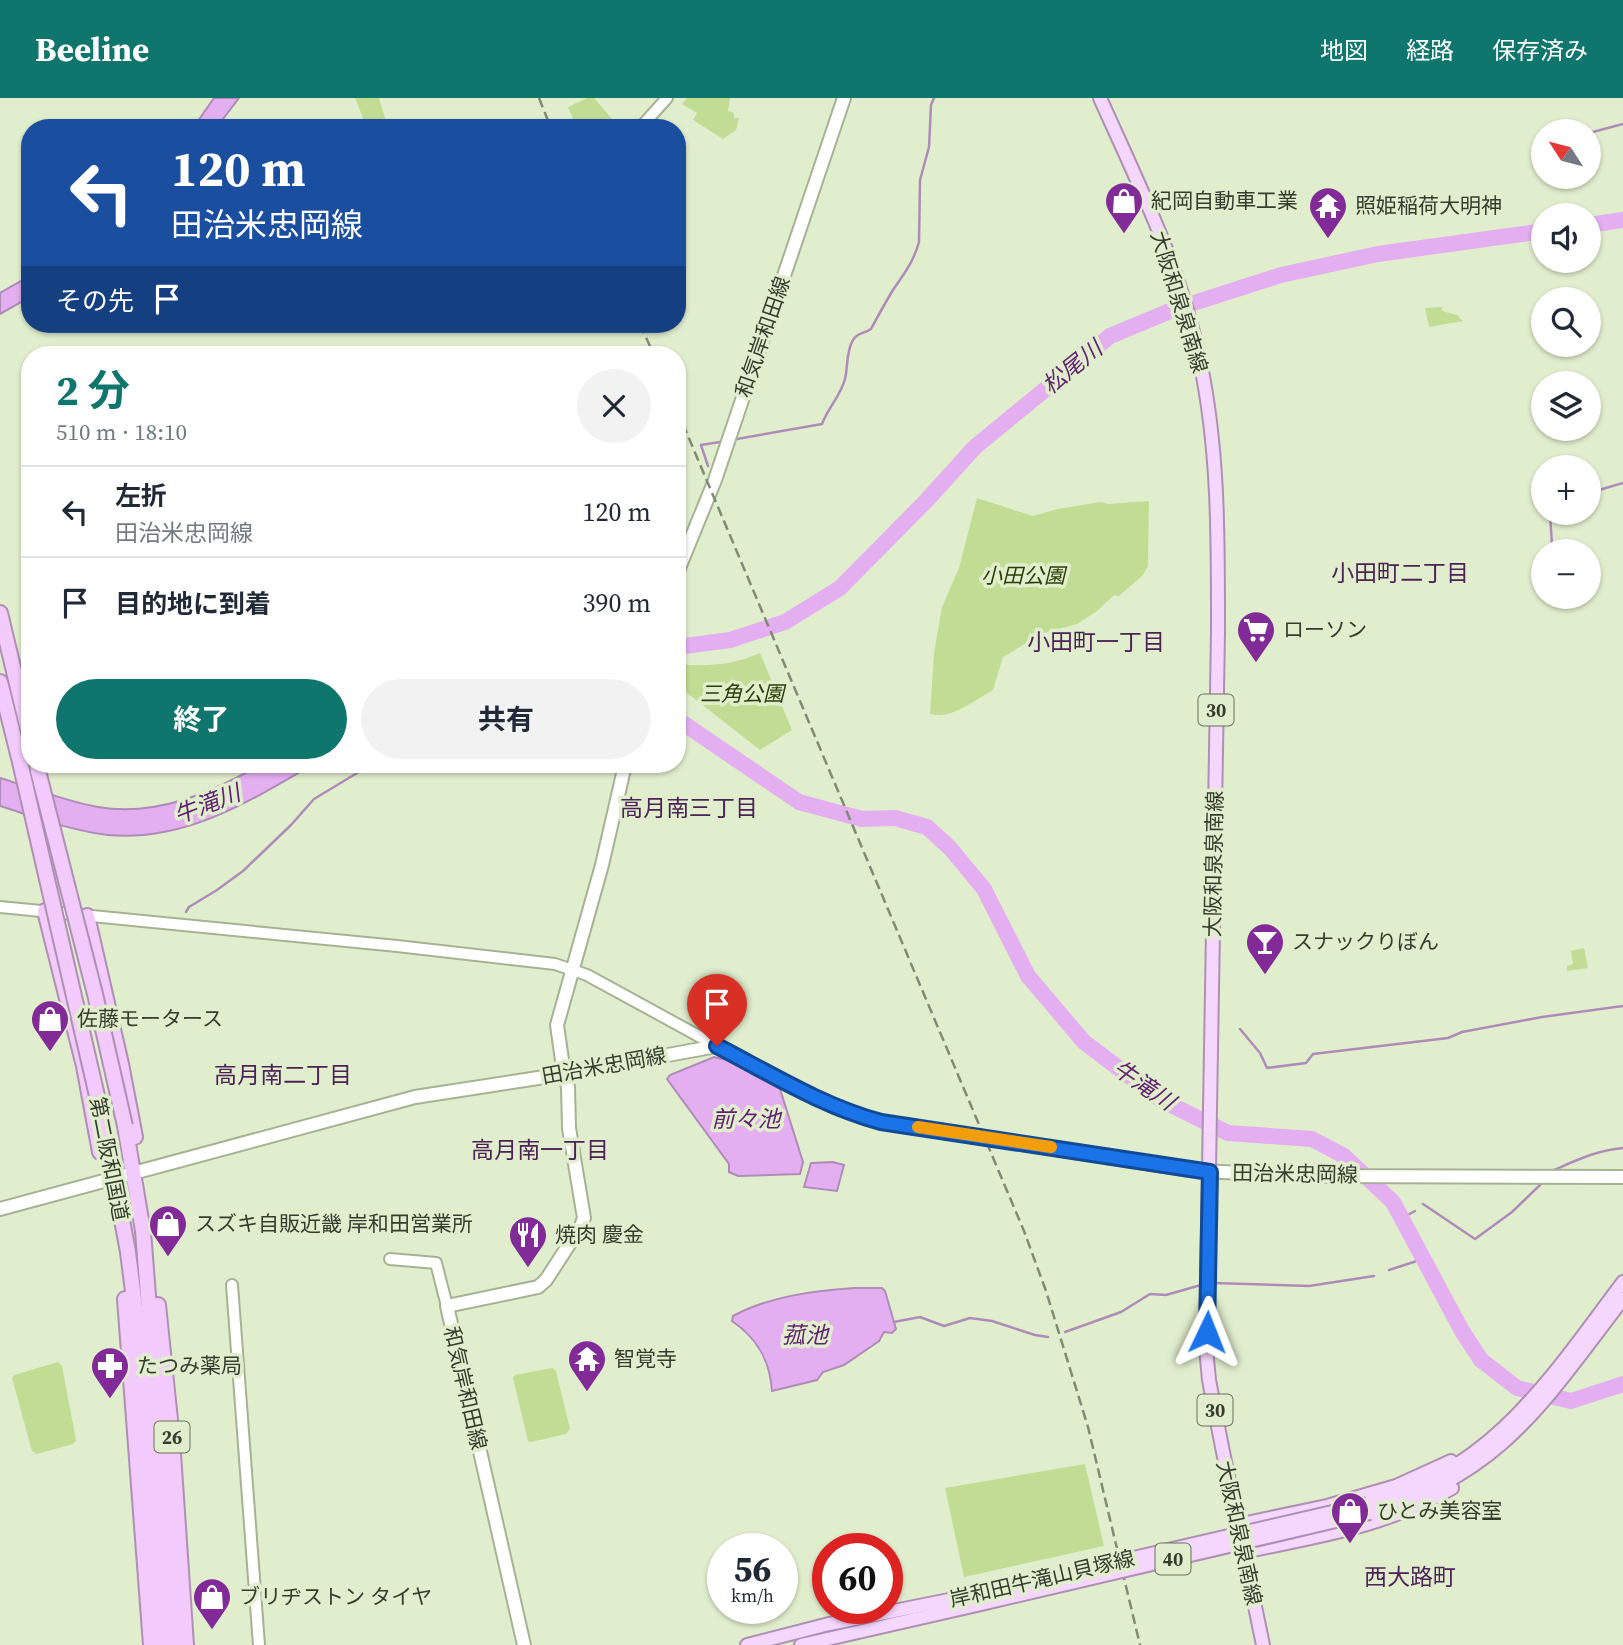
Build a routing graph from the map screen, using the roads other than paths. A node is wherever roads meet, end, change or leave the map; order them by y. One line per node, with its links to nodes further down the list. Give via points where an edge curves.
1 (667, 98): 4 (street)
2 (844, 98): 5 (main road, 和気岸和田線, via 715,480)
3 (1100, 98): 20 (main road, 大阪和泉泉南線 / 30, via 1162,240 1190,323 1215,456 1219,522)
4 (648, 119)
5 (686, 551)
6 (0, 613): 8 (highway)
7 (0, 682): 9 (highway, 第二阪和国道 / 26, bridge)
8 (21, 700)
9 (21, 766)
10 (23, 773): 19 (highway, 第二阪和国道 / 26, bridge)
11 (38, 773): 21 (highway, 第二阪和国道 / 26, bridge, via 95,995)
12 (623, 773): 16 (main road, 和気岸和田線)
13 (0, 907): 14 (street)
14 (44, 911): 15 (street); 19 (highway, 26, via 84,1066 100,1155)
15 (88, 916): 16 (street, via 421,948); 21 (highway, 26, via 136,1142)
16 (573, 969): 17 (street); 18 (main road, 和気岸和田線, via 557,1025)
17 (717, 1046): 18 (main road, 田治米忠岡線); 20 (main road, 田治米忠岡線, via 839,1109 881,1122)
18 (564, 1074): 21 (main road, 田治米忠岡線, via 415,1097); 30 (main road, 和気岸和田線, via 584,1218 581,1226 538,1287)
19 (112, 1172): 21 (main road, 田治米忠岡線); 23 (main road, 田治米忠岡線); 25 (highway, 第二阪和国道 / 26)
20 (1210, 1172): 22 (main road, 田治米忠岡線); 34 (main road, 大阪和泉泉南線 / 30, via 1206,1348)
21 (134, 1174): 24 (highway, 第二阪和国道 / 26)
22 (1623, 1177)
23 (0, 1209)
24 (143, 1231): 31 (highway, 第二阪和国道 / 26); 40 (highway, 26, via 157,1293)
25 (128, 1252): 31 (highway, 第二阪和国道 / 26); 37 (highway, 26, via 125,1302)
26 (390, 1259): 30 (street, via 436,1263)
27 (1623, 1282): 32 (main road, 岸和田牛滝山貝塚線 / 40)
28 (232, 1285): 41 (street)
29 (1623, 1299): 32 (main road, 岸和田牛滝山貝塚線 / 40)
30 (447, 1306): 42 (main road, 和気岸和田線)
31 (147, 1355): 38 (highway, 第二阪和国道 / 26); 39 (highway, 第二阪和国道 / 26)
32 (1562, 1371): 33 (main road, 岸和田牛滝山貝塚線 / 40, via 1518,1430)
33 (1478, 1458): 34 (main road, via 1452,1460 1396,1486 1327,1506); 35 (main road, via 1462,1482 1408,1511); 36 (main road, 岸和田牛滝山貝塚線 / 40, bridge, via 1368,1508)
34 (1237, 1525): 35 (main road, 大阪和泉泉南線 / 30)
35 (1243, 1552): 45 (main road, 大阪和泉泉南線 / 30)
36 (976, 1600): 43 (main road, 岸和田牛滝山貝塚線 / 40, via 829,1624); 44 (main road, 岸和田牛滝山貝塚線 / 40)
37 (151, 1645)
38 (163, 1645)
39 (175, 1645)
40 (186, 1645)
41 (258, 1645)
42 (524, 1645)
43 (747, 1645)
44 (802, 1645)
45 (1263, 1645)

